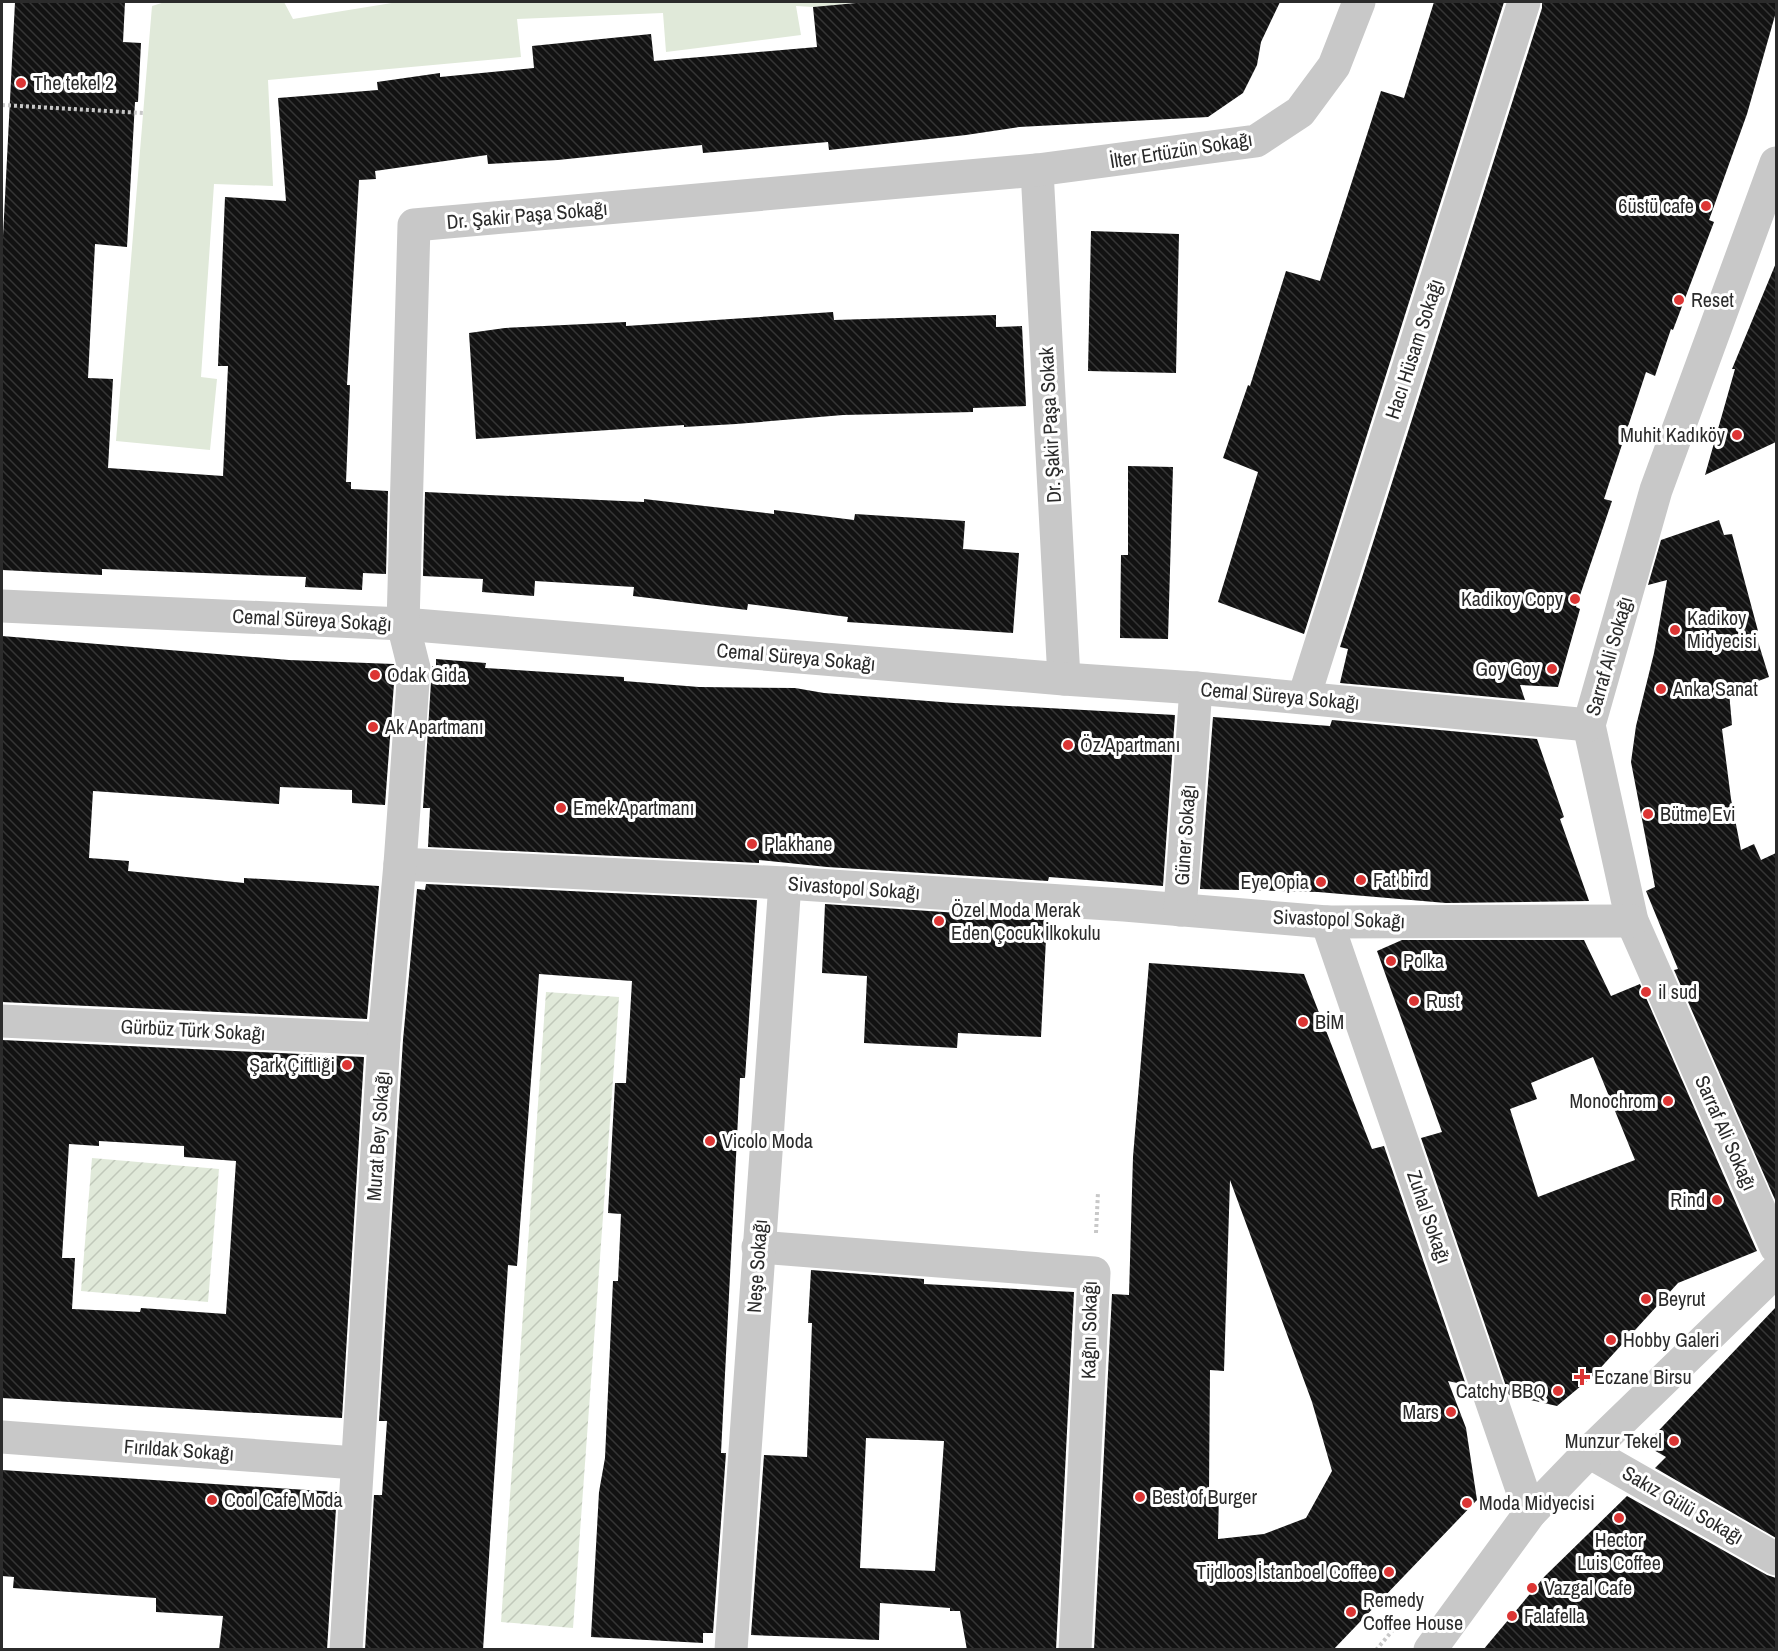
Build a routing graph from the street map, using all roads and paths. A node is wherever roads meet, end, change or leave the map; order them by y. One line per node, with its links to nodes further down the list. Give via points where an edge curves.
1 (1359, 2): 6 (street, İlter Ertüzün Sokağı, via 1334,66 1300,112 1256,141)
2 (1524, 2): 12 (street, Hacı Hüsam Sokağı)
3 (2, 105): 4 (path)
4 (143, 113)
5 (1776, 163): 7 (street, Sarraf Ali Sokağı)
6 (1037, 170): 9 (street, Dr. Şakir Paşa Sokağı, via 414,225); 10 (street, Dr. Şakir Paşa Sokak)
7 (1766, 216): 13 (street, Sarraf Ali Sokağı, via 1656,490)
8 (2, 606): 9 (street, Cemal Süreya Sokağı)
9 (403, 624): 10 (street, Cemal Süreya Sokağı); 14 (street, Murat Bey Sokağı, via 414,668)
10 (1064, 679): 11 (street, Cemal Süreya Sokağı)
11 (1196, 688): 12 (street, Cemal Süreya Sokağı); 16 (street, Güner Sokağı)
12 (1304, 697): 13 (street, Cemal Süreya Sokağı)
13 (1589, 725): 17 (street, Sarraf Ali Sokağı)
14 (400, 864): 15 (street, Sivastopol Sokağı); 20 (street, Murat Bey Sokağı)
15 (785, 883): 16 (street, Sivastopol Sokağı); 21 (street, Neşe Sokağı)
16 (1180, 910): 18 (street, Sivastopol Sokağı)
17 (1632, 921): 18 (street, Sivastopol Sokağı); 22 (street, Sarraf Ali Sokağı)
18 (1327, 922): 27 (street, Zuhal Sokağı)
19 (2, 1021): 20 (street, Gürbüz Türk Sokağı)
20 (384, 1039): 26 (street, Murat Bey Sokağı)
21 (758, 1247): 30 (street, Neşe Sokağı); 31 (street, Kağnı Sokağı, via 1094,1273)
22 (1776, 1247)
23 (1776, 1270): 25 (street)
24 (2, 1437): 26 (street, Fırıldak Sokağı)
25 (1589, 1452): 27 (street); 28 (street, Sakız Gülü Sokağı)
26 (356, 1463): 29 (street, Murat Bey Sokağı)
27 (1530, 1513): 32 (street)
28 (1776, 1559)
29 (346, 1650)
30 (731, 1650)
31 (1075, 1650)
32 (1430, 1650)

